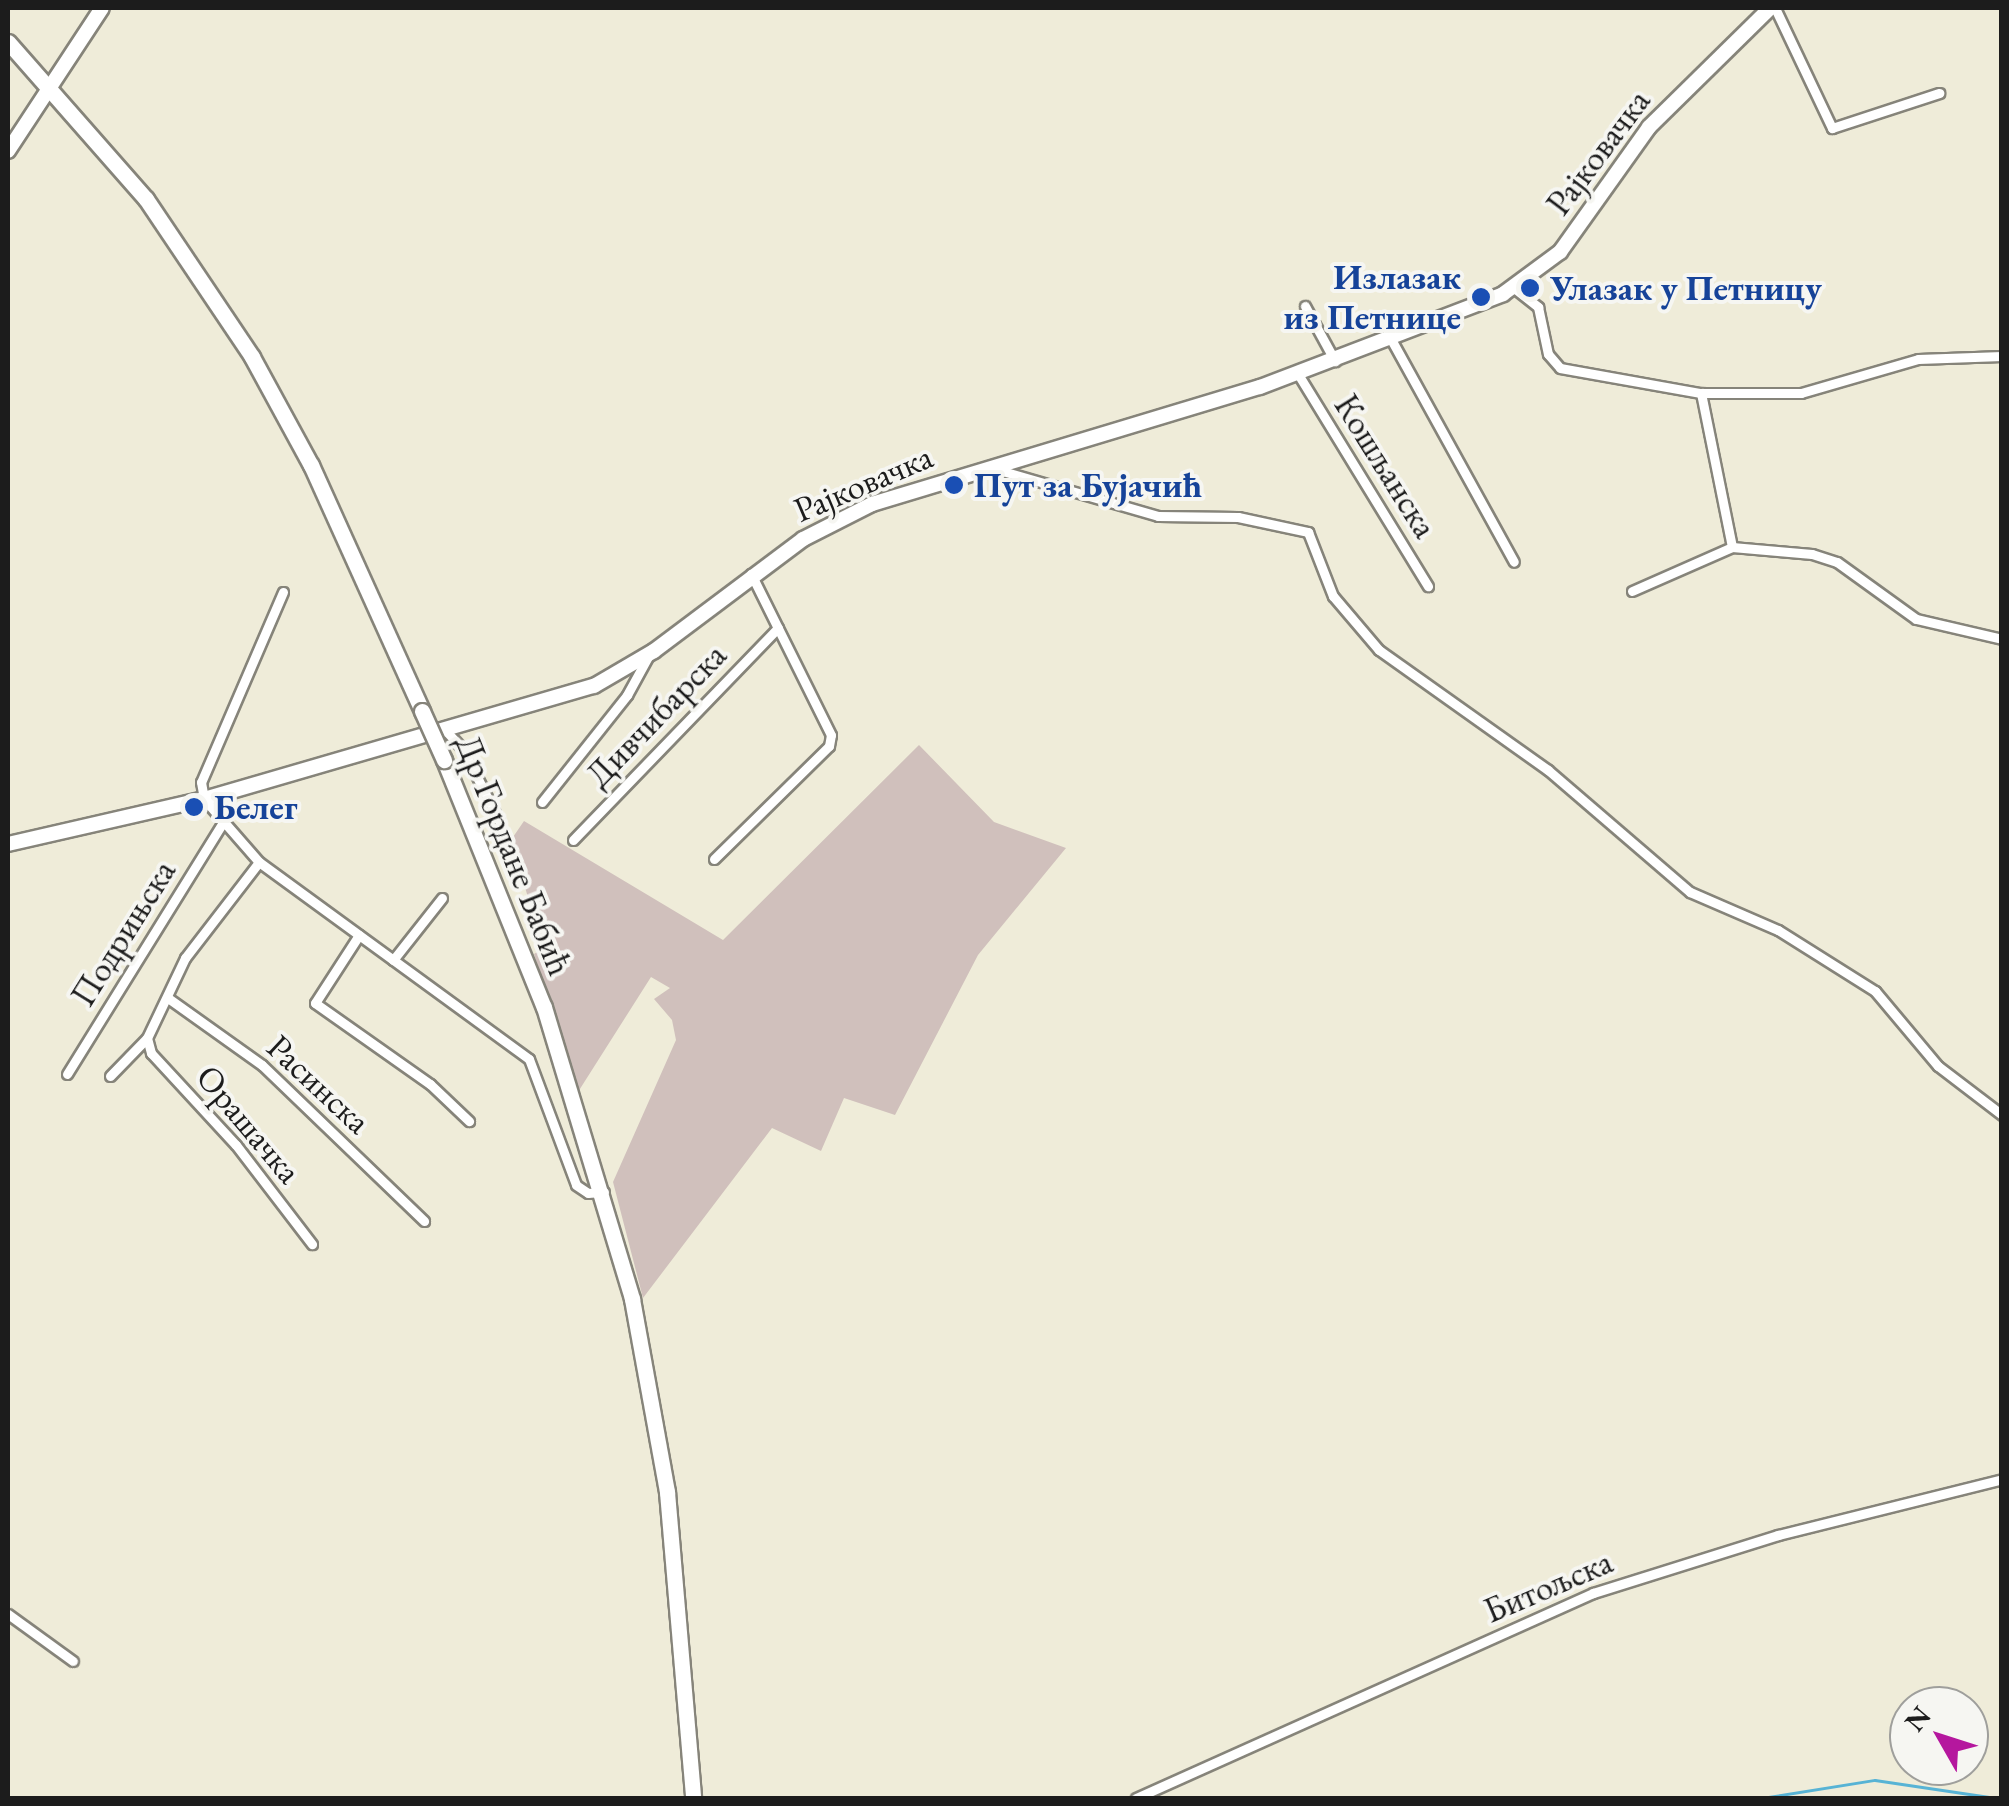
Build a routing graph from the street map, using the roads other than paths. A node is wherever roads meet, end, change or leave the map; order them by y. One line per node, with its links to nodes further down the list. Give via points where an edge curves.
1 (102, 8): 4 (main road)
2 (1773, 8): 5 (street, via 1832,128); 7 (main road, Рајковачка, via 1648,126 1560,252)
3 (8, 42): 4 (main road, Др Гордане Бабић)
4 (50, 84): 6 (main road); 42 (main road, Др Гордане Бабић, bridge, via 164,224 252,357 311,465 515,928)
5 (1939, 93)
6 (8, 151)
7 (1514, 288): 9 (main road, Рајковачка); 13 (street, via 1538,307 1548,354 1560,368)
8 (1305, 306): 11 (street)
9 (1392, 341): 11 (main road, Рајковачка); 16 (street)
10 (2002, 356): 13 (street, via 1918,359 1801,393)
11 (1335, 361): 12 (main road, Рајковачка)
12 (1298, 374): 14 (main road, Рајковачка); 18 (street, Кошљанска)
13 (1700, 393): 15 (street)
14 (988, 467): 17 (main road, Рајковачка, via 860,510); 40 (street, via 1158,516 1238,517 1308,532 1333,596 1379,650 1548,770 1690,892 1778,930 1875,991 1938,1066)
15 (1732, 547): 19 (street); 22 (street, via 1837,562 1916,619)
16 (1514, 562)
17 (751, 574): 21 (street); 23 (main road, Рајковачка)
18 (1428, 586)
19 (1632, 591)
20 (283, 592): 25 (street, via 202,782)
21 (778, 628): 29 (street, Дивчибарска); 31 (street, via 831,734 828,746)
22 (2002, 640)
23 (649, 655): 24 (main road, Рајковачка, via 594,686); 26 (street)
24 (446, 730): 25 (main road, Рајковачка); 28 (street, via 463,749)
25 (204, 798): 27 (street); 30 (main road, Рајковачка)
26 (542, 802)
27 (224, 821): 32 (street); 38 (street, Подрињска)
28 (499, 821)
29 (574, 840)
30 (8, 844)
31 (714, 859)
32 (258, 862): 34 (street); 36 (street, Подрињска, via 202,933)
33 (442, 898): 35 (street)
34 (359, 935): 35 (street); 41 (street, via 315,1003 430,1084)
35 (393, 960): 42 (street, via 529,1059 576,1186 588,1194)
36 (168, 998): 37 (street, Подрињска); 43 (street, Расинска, via 262,1065)
37 (148, 1038): 39 (street, Подрињска); 44 (street, Орашачка, via 151,1053 236,1146)
38 (67, 1074)
39 (110, 1076)
40 (2002, 1115)
41 (469, 1121)
42 (604, 1192): 48 (main road, Др Гордане Бабић, via 642,1340 668,1492)
43 (424, 1221)
44 (312, 1244)
45 (2002, 1479): 49 (street, Битољска, via 1778,1535 1593,1592)
46 (8, 1614): 47 (street)
47 (73, 1661)
48 (693, 1798)
49 (1136, 1798)

